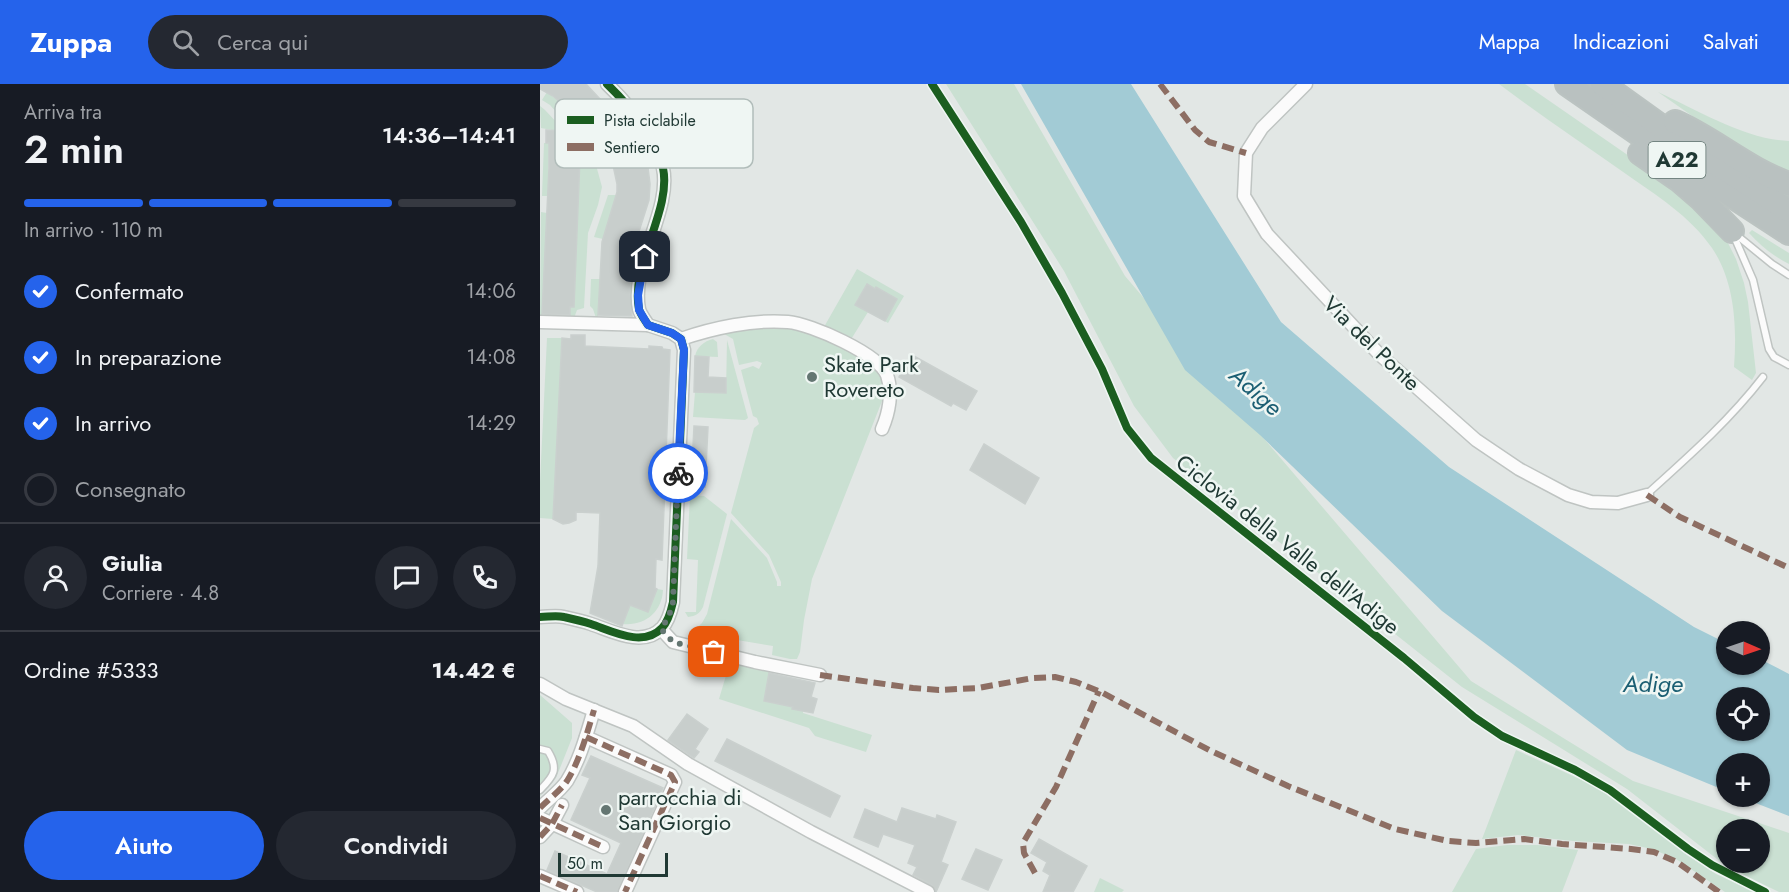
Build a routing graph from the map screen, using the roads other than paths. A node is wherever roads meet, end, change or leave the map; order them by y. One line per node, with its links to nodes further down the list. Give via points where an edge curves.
1 (607, 84): 5 (street)
2 (1306, 84): 19 (street, Via del Ponte, via 1262,128 1246,153 1244,196 1267,234 1379,354 1476,440 1519,470 1591,502 1618,503)
3 (1567, 84): 4 (highway, A22)
4 (1594, 91): 6 (highway, A22); 10 (highway, via 1604,120 1624,142 1678,180); 11 (highway, A22)
5 (621, 99)
6 (1640, 111): 8 (highway, via 1676,122); 9 (highway, A22)
7 (662, 168): 14 (street, via 664,192 638,295 639,310)
8 (1789, 184)
9 (1789, 211)
10 (1732, 231): 12 (lane); 16 (lane, via 1753,280 1769,348 1774,357)
11 (1789, 233)
12 (1789, 275)
13 (540, 322): 14 (street)
14 (648, 325): 15 (street)
15 (681, 339): 18 (street, via 706,330 766,322 790,322 828,334 881,365 887,375 890,400); 21 (street, via 684,350 673,602)
16 (1789, 365)
17 (1763, 377): 19 (lane, via 1722,425)
18 (882, 429)
19 (1647, 495)
20 (540, 617): 21 (street, via 561,616 633,638)
21 (663, 628): 22 (street, via 673,642)
22 (820, 675)
23 (540, 684): 24 (street)
24 (594, 710): 25 (street); 37 (street, via 633,726 688,764)
25 (586, 737): 29 (street, via 575,772); 36 (street, via 671,776 675,782)
26 (540, 749): 27 (lane, via 548,751 554,767 552,778)
27 (540, 790)
28 (562, 805): 31 (street)
29 (540, 808)
30 (540, 818): 31 (street)
31 (552, 824): 32 (street); 33 (street)
32 (540, 837)
33 (603, 847)
34 (540, 876): 35 (street)
35 (577, 892)
36 (625, 892)
37 (928, 892)

